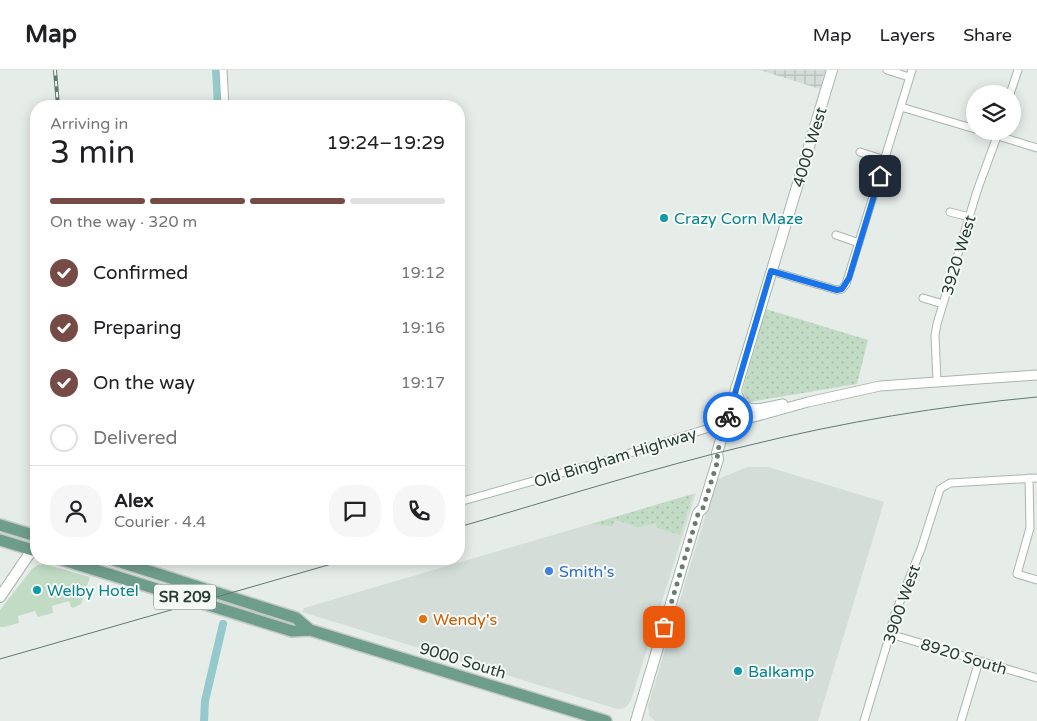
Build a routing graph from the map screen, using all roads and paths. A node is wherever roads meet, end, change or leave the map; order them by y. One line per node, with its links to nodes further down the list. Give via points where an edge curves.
1 (223, 70): 7 (street)
2 (832, 70): 19 (main road, 4000 West)
3 (887, 70): 5 (street)
4 (1018, 70): 6 (street)
5 (911, 73): 8 (street)
6 (1013, 85)
7 (225, 100)
8 (900, 107): 9 (street); 14 (street)
9 (966, 126)
10 (996, 140): 16 (street, 3920 West)
11 (1015, 140): 12 (street)
12 (1037, 148)
13 (860, 152): 14 (street)
14 (884, 160): 18 (street)
15 (950, 212): 16 (street)
16 (969, 218): 21 (street, 3920 West)
17 (836, 236): 18 (street)
18 (859, 243): 19 (street, via 849,278 842,289)
19 (771, 271): 24 (main road, 4000 West)
20 (923, 298): 21 (street)
21 (943, 304): 23 (street, 3920 West, via 935,335)
22 (1037, 375): 23 (street, Old Bingham Highway)
23 (937, 382): 25 (street, Old Bingham Highway, via 880,386)
24 (736, 387): 25 (street, via 740,401 750,409); 26 (main road, 4000 West)
25 (808, 402): 26 (street, Old Bingham Highway)
26 (725, 425): 29 (street, Old Bingham Highway); 46 (main road, 4000 West, via 718,460 703,508 698,514)
27 (1029, 478): 28 (street); 38 (street, via 1030,528 1017,574); 42 (street, 3900 West, via 950,483 942,487)
28 (1037, 478)
29 (465, 500)
30 (0, 525): 31 (main road)
31 (30, 534)
32 (0, 540): 33 (main road)
33 (30, 548)
34 (30, 556): 40 (main road)
35 (79, 565): 41 (main road, 9000 South / SR 209, via 292,631)
36 (106, 565): 39 (main road, via 157,579)
37 (131, 565): 39 (main road, 9000 South / SR 209)
38 (1037, 580)
39 (187, 582): 41 (main road, 9000 South / SR 209, via 296,618)
40 (0, 597)
41 (310, 630): 45 (main road, 9000 South / SR 209)
42 (890, 634): 43 (street, 8920 South); 47 (street, 3900 West)
43 (979, 661): 44 (street, 8920 South); 48 (street)
44 (1037, 678)
45 (606, 721)
46 (636, 721)
47 (864, 721)
48 (961, 721)

